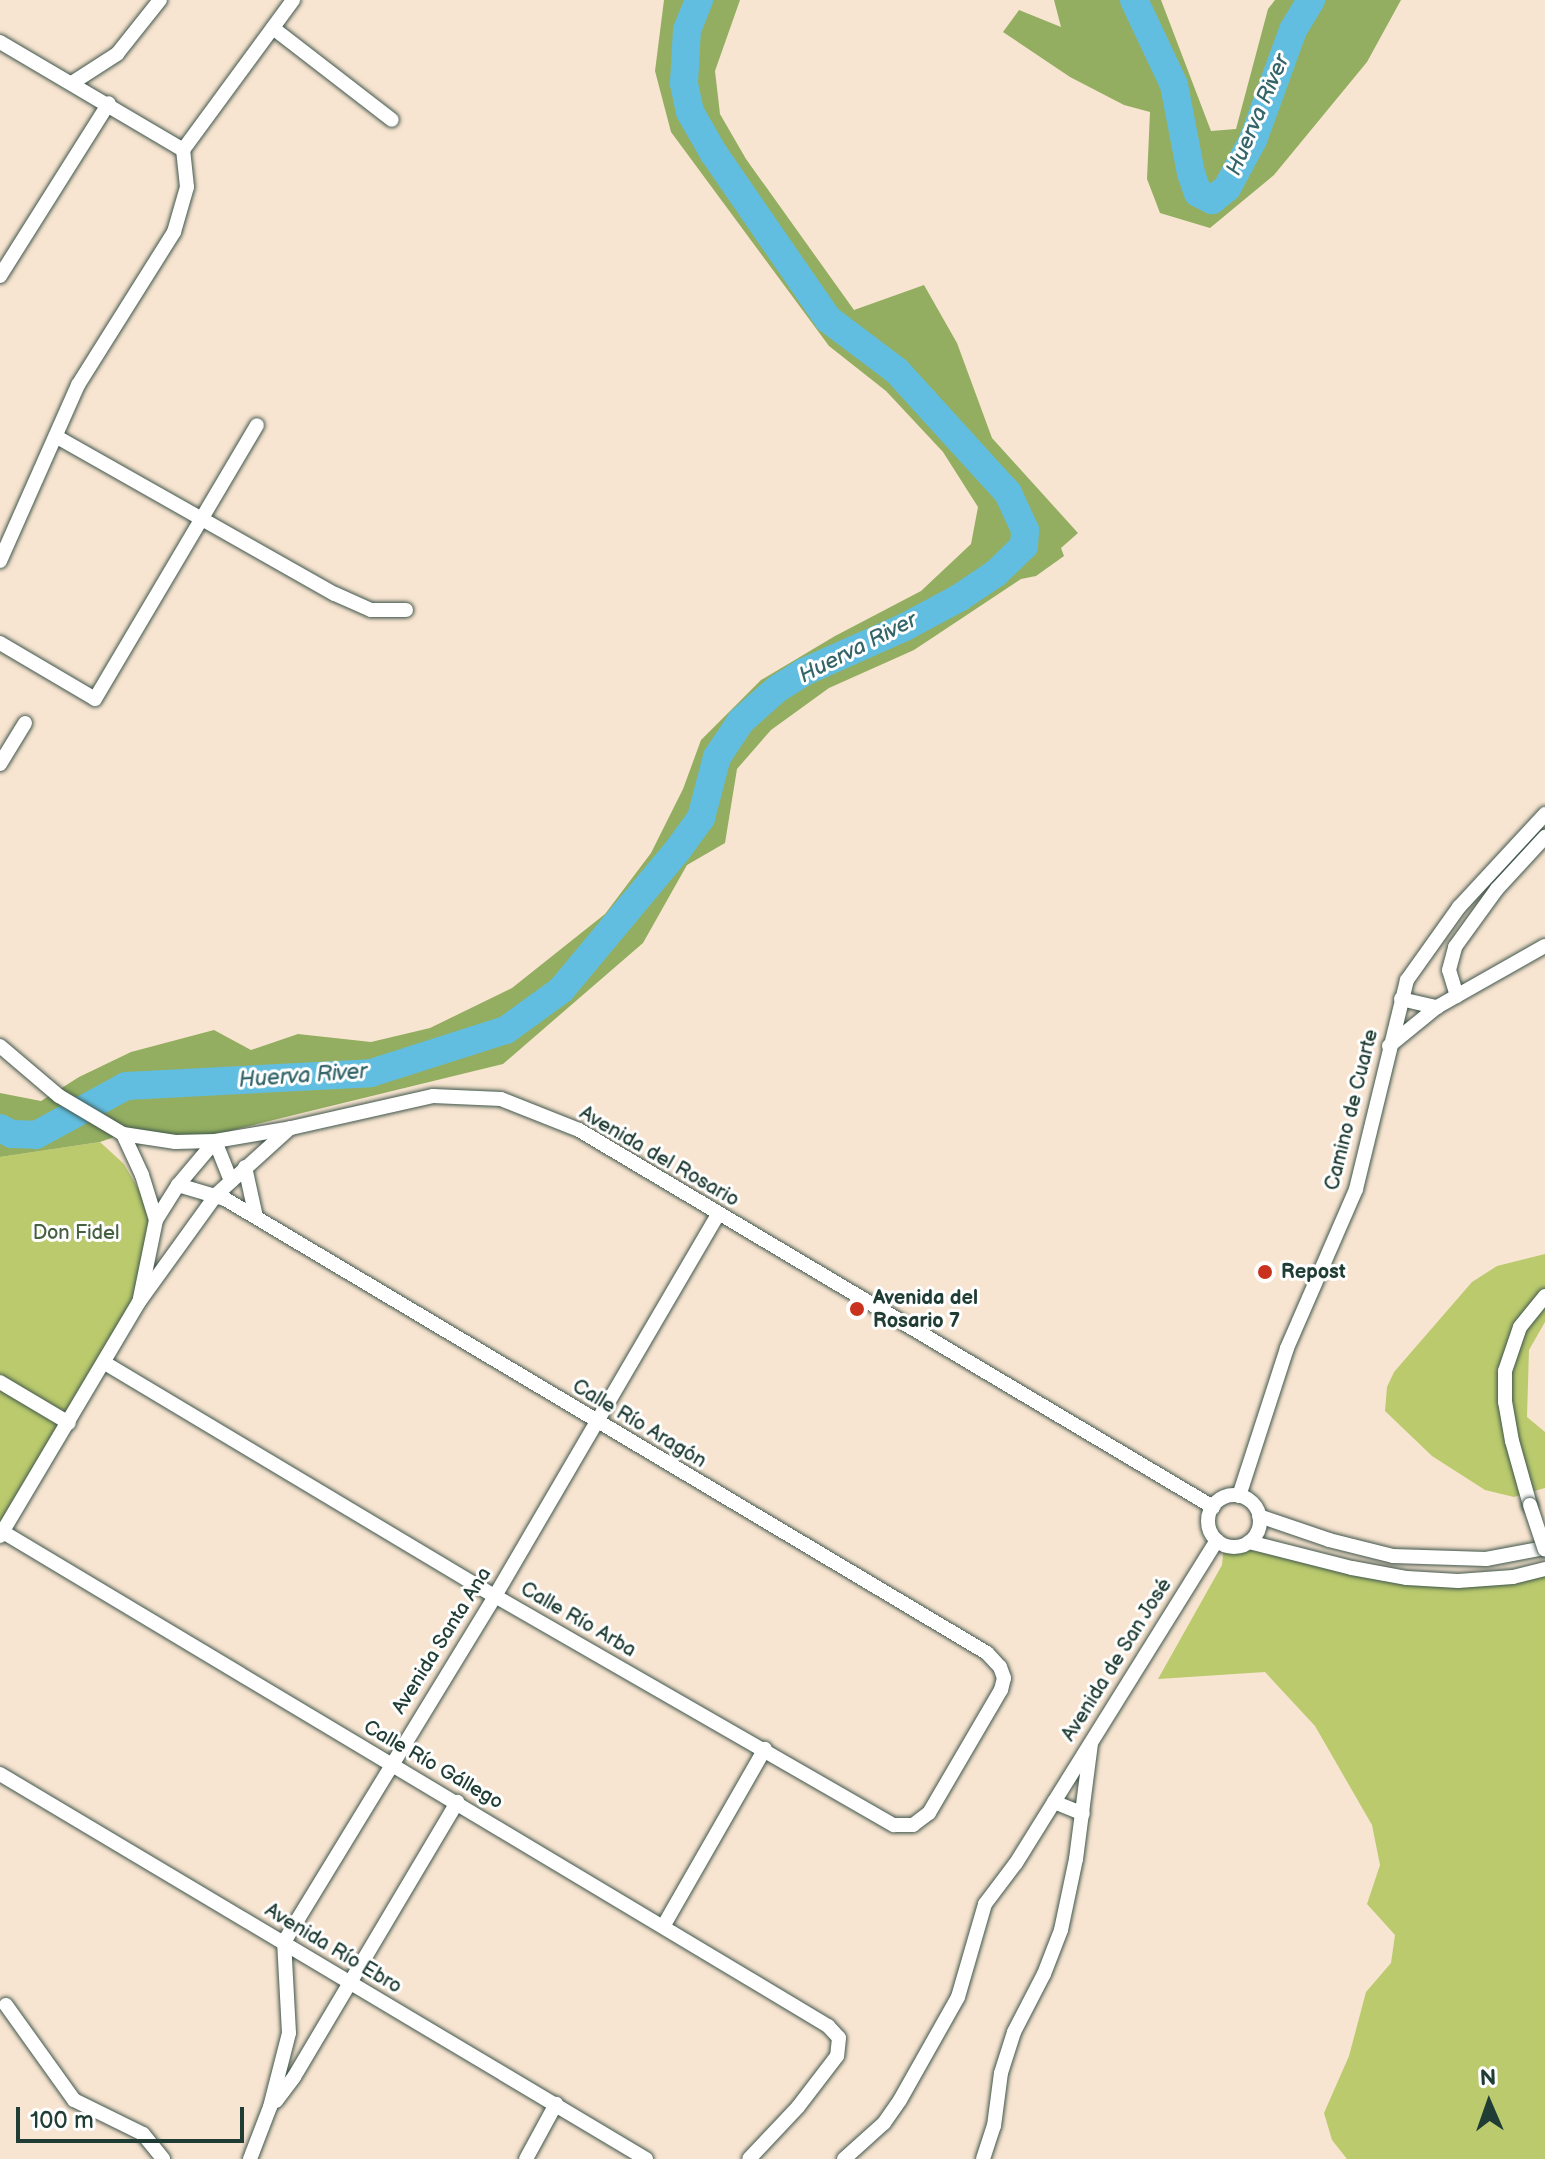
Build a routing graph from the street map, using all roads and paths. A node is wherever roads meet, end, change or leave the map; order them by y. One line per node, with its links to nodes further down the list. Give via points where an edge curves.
1 (160, 0): 5 (street, via 117,54)
2 (293, 0): 3 (street)
3 (273, 28): 7 (street); 8 (street)
4 (0, 42): 5 (street)
5 (72, 83): 6 (street)
6 (109, 103): 8 (street); 9 (street)
7 (392, 120)
8 (183, 150): 11 (street, via 187,187 174,232 78,385)
9 (0, 276)
10 (257, 425): 12 (street)
11 (57, 437): 12 (street); 13 (street)
12 (201, 521): 14 (street, via 371,610); 15 (street, via 95,699)
13 (0, 561)
14 (406, 610)
15 (0, 643)
16 (25, 723): 17 (street)
17 (0, 764)
18 (1545, 814): 22 (street, Camino de Cuarte, via 1459,907 1407,980)
19 (1545, 837): 21 (street, via 1497,889 1455,947 1449,970)
20 (1545, 946): 21 (street)
21 (1457, 996): 23 (street)
22 (1401, 999): 23 (street); 24 (street, Camino de Cuarte)
23 (1437, 1007): 25 (street)
24 (1396, 1015): 25 (street); 27 (street, Camino de Cuarte)
25 (1421, 1020): 27 (street)
26 (0, 1046): 29 (street, Avenida del Rosario, via 59,1096)
27 (1389, 1046): 44 (street, Camino de Cuarte, via 1356,1189 1287,1348)
28 (291, 1128): 30 (street, Avenida del Rosario); 31 (street); 35 (street, Avenida del Rosario, via 433,1096 501,1099 579,1130)
29 (123, 1134): 30 (street, Avenida del Rosario, via 175,1142); 37 (street)
30 (215, 1141): 32 (street); 33 (street)
31 (245, 1167): 32 (street); 36 (street)
32 (231, 1181): 34 (street)
33 (178, 1185): 34 (street, Calle Río Aragón); 37 (street)
34 (217, 1194): 36 (street, Calle Río Aragón); 39 (street)
35 (718, 1215): 42 (street, Avenida Santa Ana); 45 (street, Avenida del Rosario)
36 (256, 1217): 42 (street, Calle Río Aragón)
37 (156, 1220): 39 (street)
38 (1545, 1296): 50 (street, bridge, via 1520,1327 1505,1371 1512,1441)
39 (139, 1302): 40 (street)
40 (105, 1363): 43 (street); 52 (street, Calle Río Arba)
41 (0, 1382): 43 (street)
42 (596, 1422): 52 (street, Avenida Santa Ana); 60 (street, Calle Río Aragón, via 987,1653 1000,1667 1001,1690 929,1813)
43 (69, 1423): 47 (street)
44 (1239, 1496): 45 (street, via 1225,1497); 46 (street, via 1252,1503)
45 (1213, 1507): 48 (street, via 1209,1528)
46 (1259, 1516): 49 (street, via 1258,1530); 50 (street, via 1393,1556 1486,1559)
47 (2, 1534): 55 (street, Calle Río Gállego)
48 (1217, 1540): 49 (street, via 1233,1547); 53 (street, Avenida de San José)
49 (1249, 1542): 51 (street, via 1407,1578 1486,1579)
50 (1545, 1549)
51 (1545, 1569)
52 (495, 1596): 54 (street, Calle Río Arba); 55 (street, Avenida Santa Ana)
53 (1092, 1735): 58 (street, Avenida de San José); 59 (street)
54 (765, 1749): 60 (street, Calle Río Arba, via 888,1822); 61 (street)
55 (390, 1765): 57 (street, Calle Río Gállego); 62 (street, Avenida Santa Ana)
56 (0, 1774): 62 (street, Avenida Río Ebro)
57 (457, 1802): 61 (street, Calle Río Gállego); 63 (street)
58 (1054, 1802): 59 (street); 72 (street, Avenida de San José, via 985,1904 958,1997 900,2100 884,2123)
59 (1083, 1814): 73 (street, via 1061,1930 1014,2032)
60 (913, 1825)
61 (664, 1925): 71 (street, Calle Río Gállego, via 828,2026 839,2038 837,2056)
62 (284, 1942): 63 (street, Avenida Río Ebro); 66 (street, via 290,2024)
63 (350, 1983): 65 (street, Avenida Río Ebro); 66 (street)
64 (6, 2005): 67 (street, via 74,2100 143,2134)
65 (556, 2104): 69 (street); 70 (street, Avenida Río Ebro)
66 (270, 2107): 68 (street)
67 (163, 2159)
68 (250, 2159)
69 (526, 2159)
70 (646, 2159)
71 (749, 2159)
72 (844, 2159)
73 (983, 2159)

